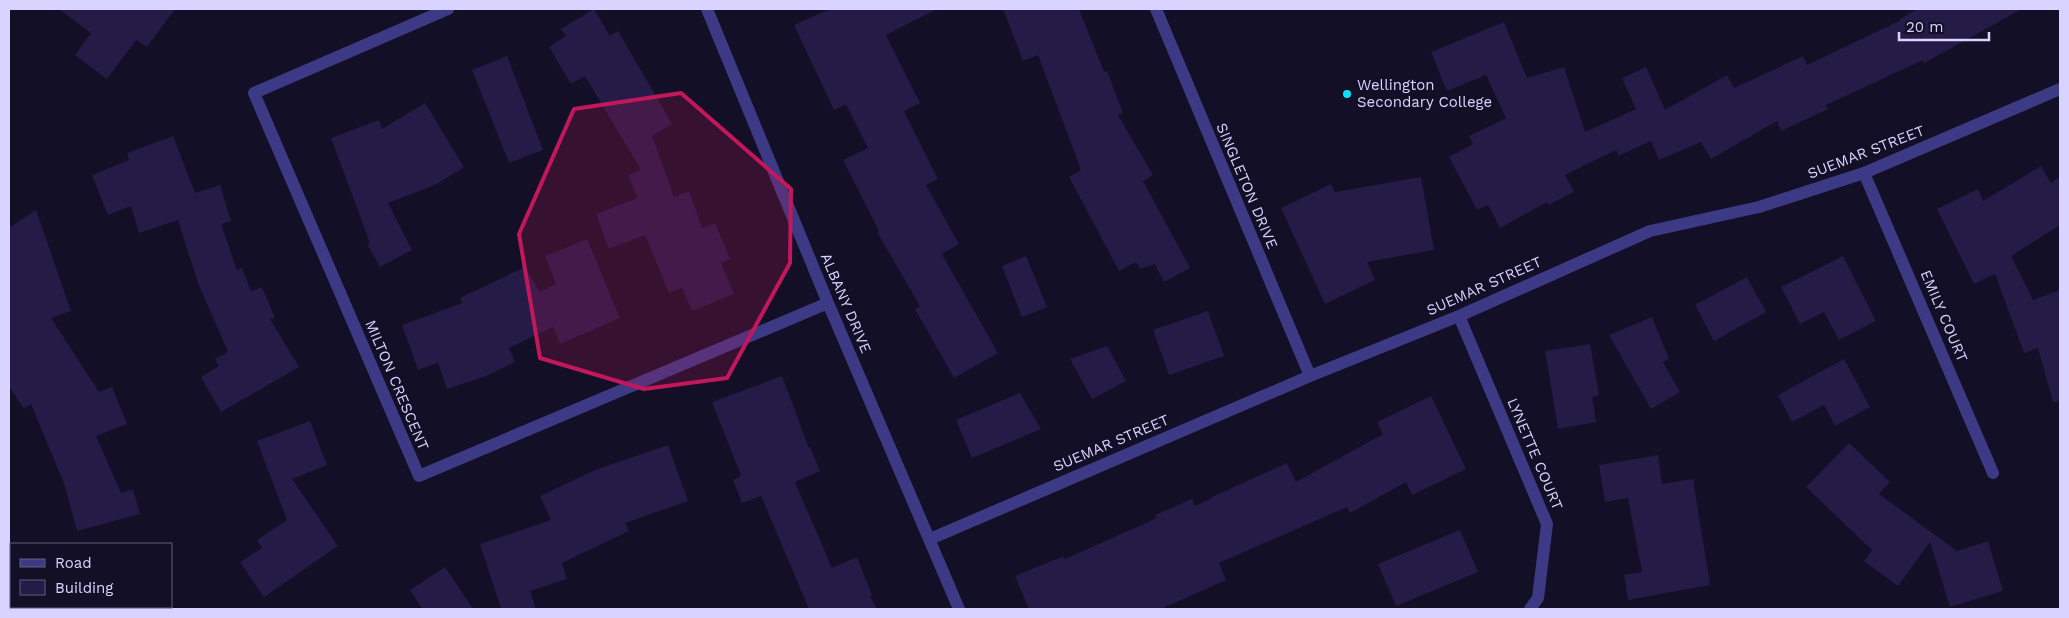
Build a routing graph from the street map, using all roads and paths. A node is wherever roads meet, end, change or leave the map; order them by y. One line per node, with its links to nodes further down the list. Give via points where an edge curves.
1 (448, 9): 6 (street, MILTON CRESCENT, via 254,93 419,476)
2 (707, 9): 6 (street, ALBANY DRIVE)
3 (1156, 9): 8 (street, SINGLETON DRIVE)
4 (2060, 89): 5 (street, SUEMAR STREET)
5 (1864, 172): 7 (street, SUEMAR STREET, via 1759,207 1650,231); 9 (street, EMILY COURT)
6 (828, 303): 10 (street, ALBANY DRIVE)
7 (1459, 316): 8 (street, SUEMAR STREET); 12 (street, LYNETTE COURT, via 1547,524 1538,598)
8 (1310, 376): 10 (street, SUEMAR STREET)
9 (1993, 473)
10 (930, 539): 11 (street, ALBANY DRIVE)
11 (959, 609)
12 (1530, 609)

